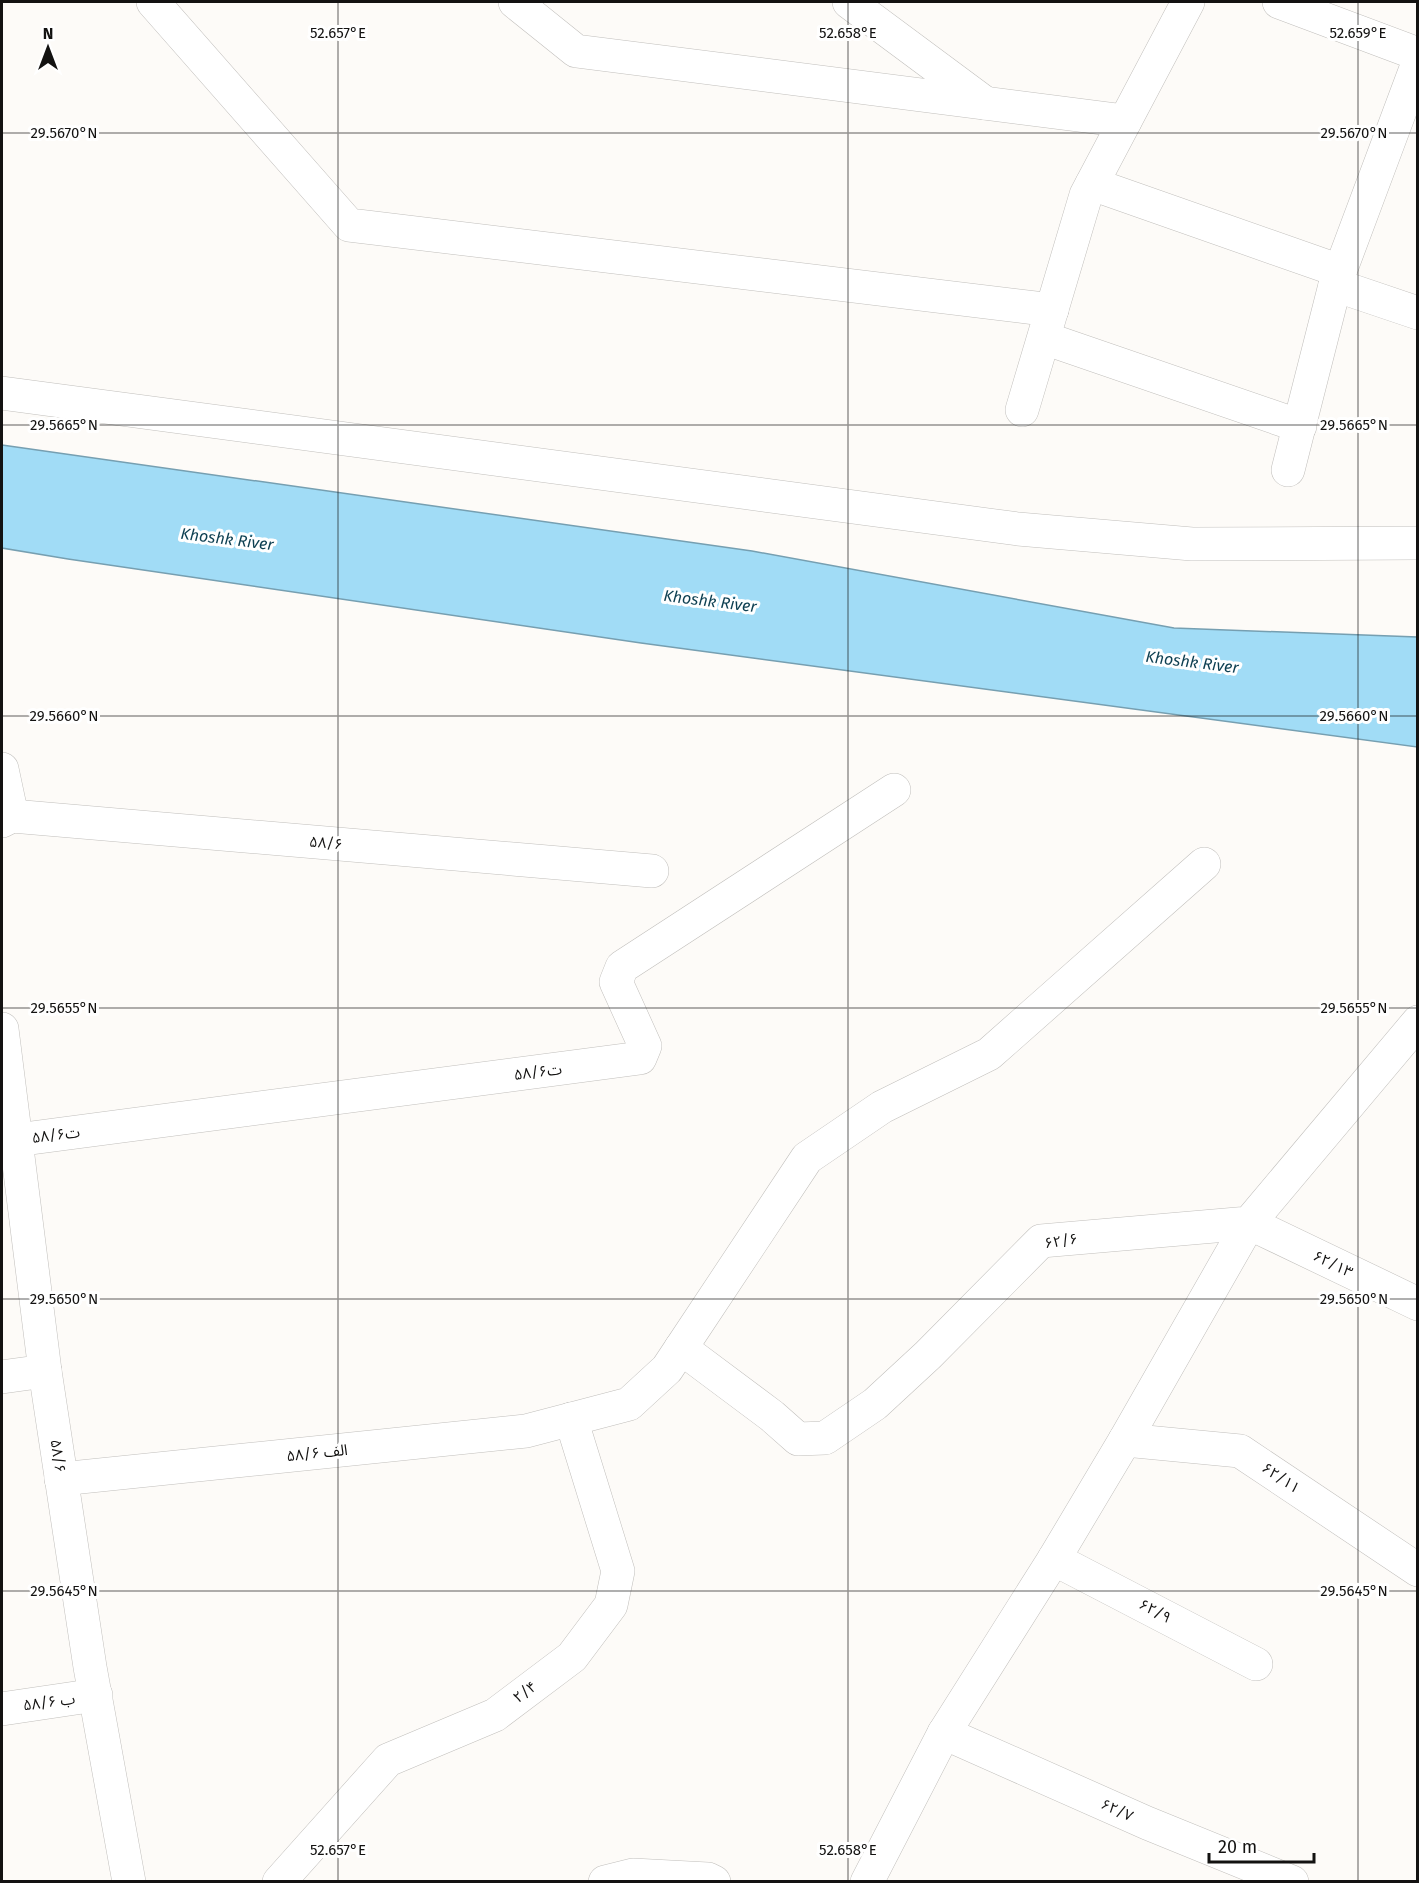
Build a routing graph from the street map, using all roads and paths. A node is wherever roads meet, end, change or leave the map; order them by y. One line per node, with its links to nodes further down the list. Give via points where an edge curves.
1 (153, 2): 13 (street, via 349,225)
2 (516, 2): 8 (street, via 576,51)
3 (849, 2): 8 (street)
4 (1188, 2): 9 (street)
5 (1279, 2): 6 (street)
6 (1418, 54)
7 (1418, 63): 11 (street)
8 (986, 103): 9 (street)
9 (1125, 121): 10 (street)
10 (1092, 184): 11 (street); 13 (street)
11 (1338, 278): 12 (street); 16 (street)
12 (1418, 314)
13 (1048, 324): 15 (street); 16 (street)
14 (2, 393): 18 (street, via 1018,529 1192,544)
15 (1022, 410)
16 (1300, 426): 17 (street)
17 (1288, 470)
18 (1418, 543)
19 (2, 770): 21 (street)
20 (894, 790): 26 (street, ۵۸/۶ت, via 622,968 616,982 645,1046 640,1058)
21 (7, 819): 23 (street, ۵۸/۶)
22 (1204, 864): 29 (street, ۵۸/۶ الف, via 989,1054 882,1107 807,1158)
23 (652, 871)
24 (1418, 1022): 27 (street)
25 (2, 1029): 26 (street, ۵۸/۶)
26 (16, 1140): 30 (street, ۵۸/۶)
27 (1249, 1223): 28 (street, ۶۲/۱۳); 29 (street, ۶۲/۶, via 1041,1241 875,1404 825,1438 798,1439); 33 (street)
28 (1418, 1304)
29 (681, 1348): 32 (street, ۵۸/۶ الف, via 667,1369 629,1404)
30 (45, 1371): 31 (street); 34 (street, ۵۸/۶)
31 (2, 1377)
32 (571, 1419): 34 (street, ۵۸/۶ الف, via 526,1431); 42 (street, ۲/۴, via 618,1572 611,1605 572,1657 495,1716 388,1760)
33 (1125, 1440): 35 (street); 36 (street, ۶۲/۱۱, via 1240,1451)
34 (61, 1479): 38 (street, ۵۸/۶)
35 (1054, 1559): 37 (street, ۶۲/۹); 40 (street)
36 (1418, 1570)
37 (1256, 1664)
38 (96, 1695): 39 (street, ۵۸/۶ ب); 41 (street, ۵۸/۶)
39 (2, 1709)
40 (944, 1733): 45 (street); 46 (street, ۶۲/۷, via 1147,1823)
41 (129, 1881)
42 (279, 1881)
43 (605, 1881): 44 (street, via 633,1875)
44 (714, 1881)
45 (867, 1881)
46 (1292, 1881)

